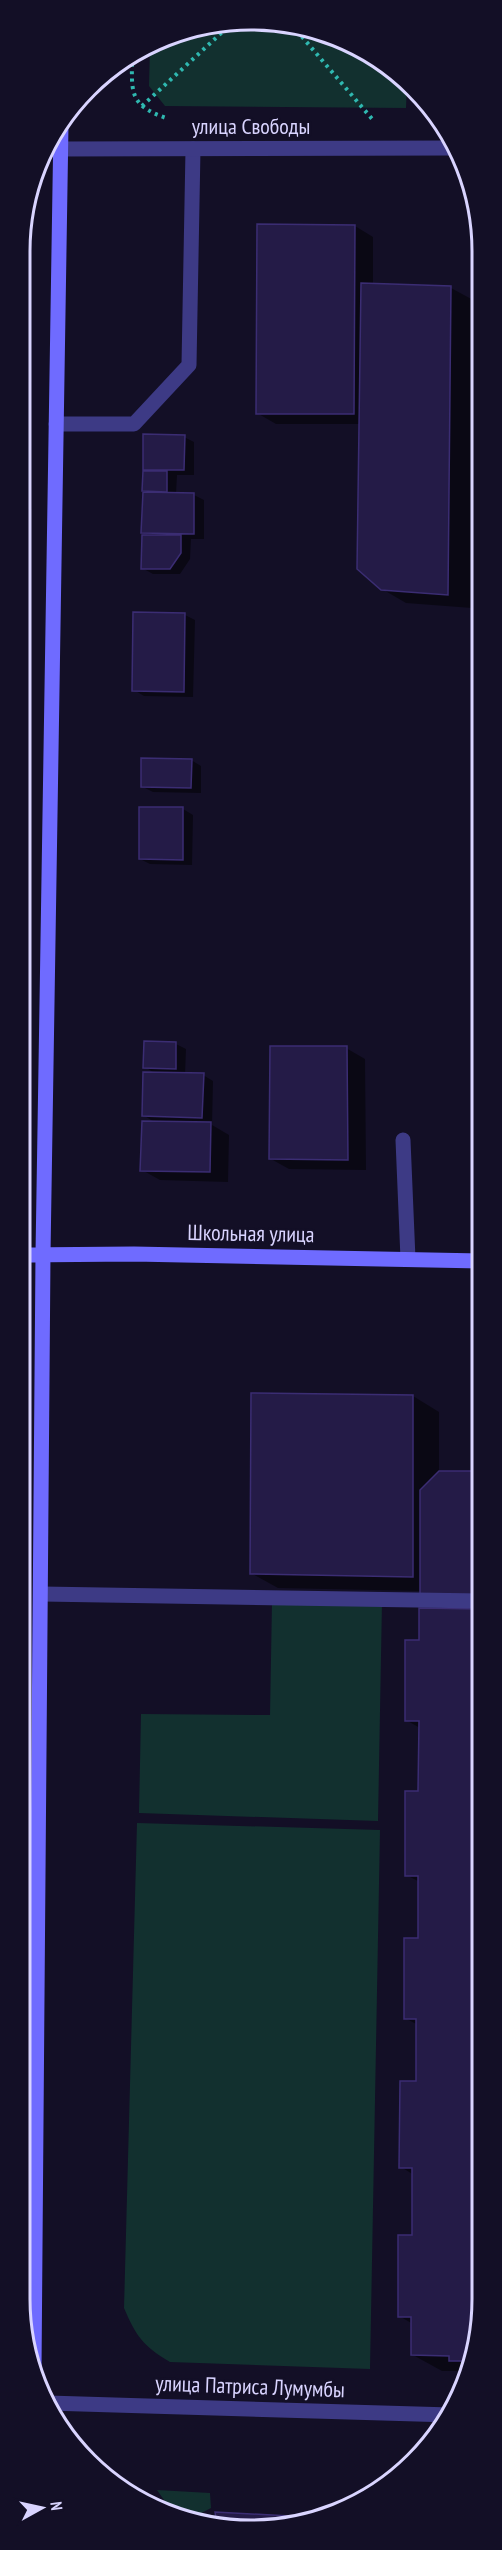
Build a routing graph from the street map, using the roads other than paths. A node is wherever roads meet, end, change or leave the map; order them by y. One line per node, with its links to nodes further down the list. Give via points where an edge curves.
1 (446, 148): 3 (street, улица Свободы)
2 (55, 149): 3 (street, улица Свободы)
3 (193, 149): 5 (street, via 189,365 134,424)
4 (53, 153): 5 (main road)
5 (56, 424): 7 (main road)
6 (403, 1140): 9 (street)
7 (43, 1254): 8 (main road, Школьная улица); 9 (main road, Школьная улица); 11 (main road)
8 (30, 1255)
9 (408, 1259): 10 (main road, Школьная улица)
10 (472, 1261)
11 (42, 1594): 12 (street); 13 (main road)
12 (472, 1601)
13 (34, 2343)
14 (56, 2403): 15 (street, улица Патриса Лумумбы)
15 (439, 2415)

